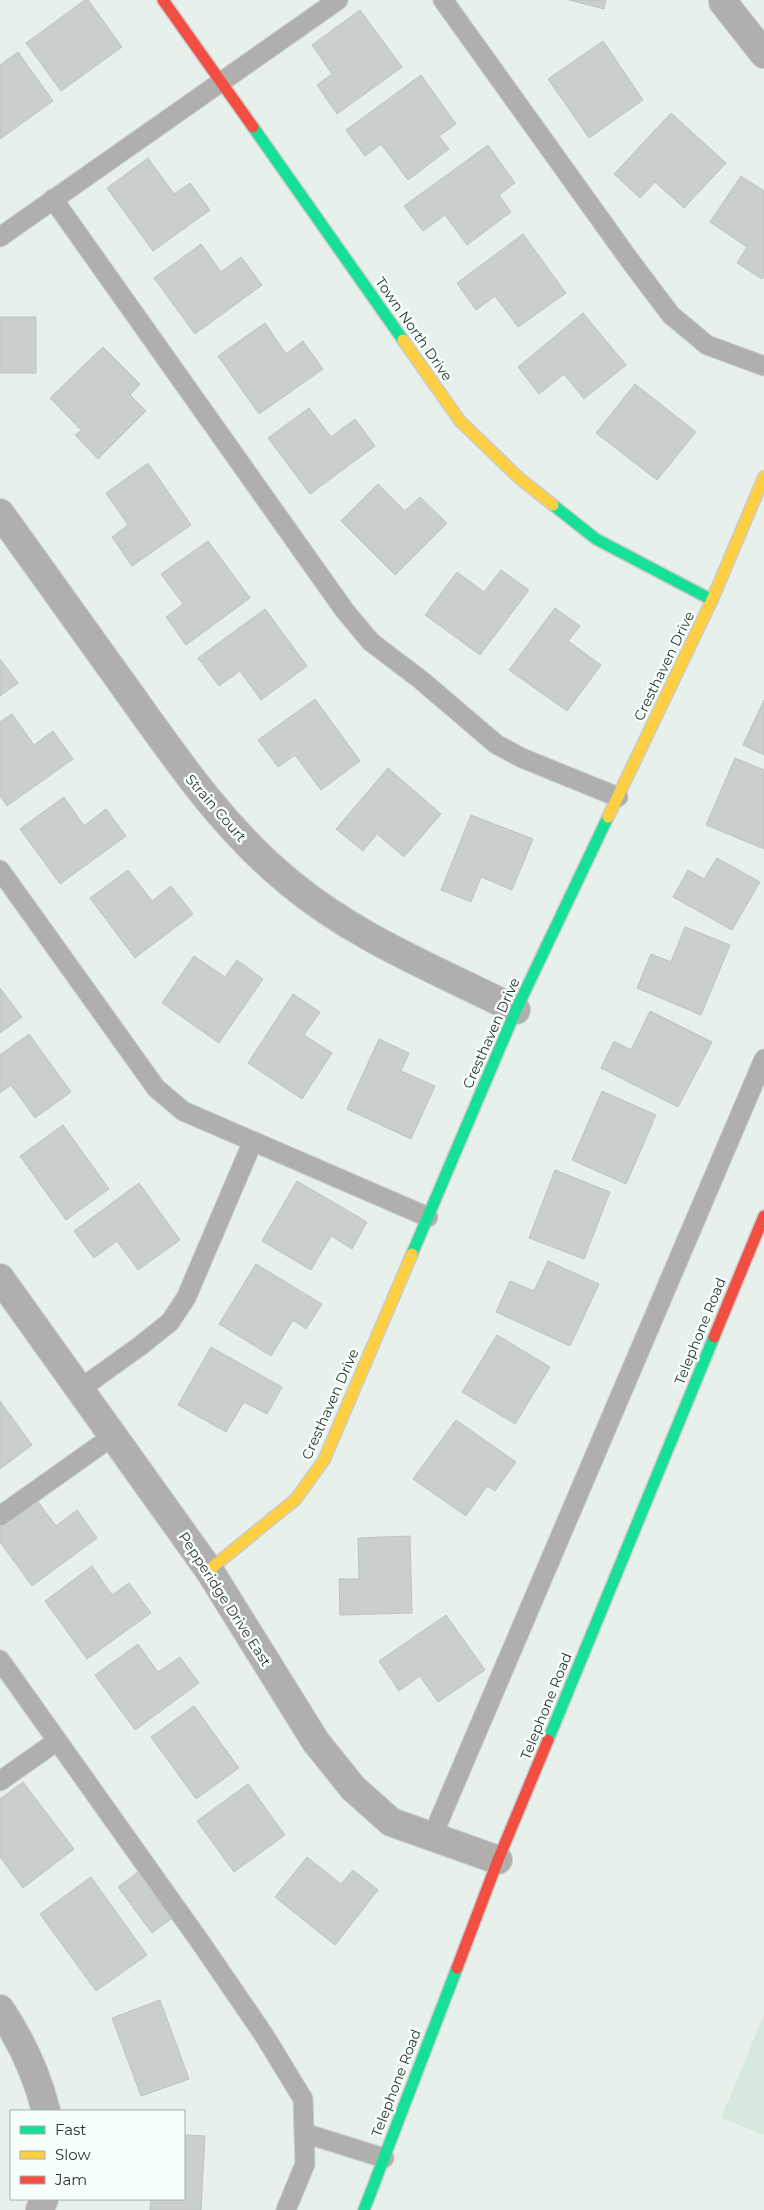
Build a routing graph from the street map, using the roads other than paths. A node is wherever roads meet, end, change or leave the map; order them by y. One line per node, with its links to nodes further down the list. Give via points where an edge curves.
1 (162, 0): 6 (street, Town North Drive)
2 (338, 0): 6 (lane)
3 (443, 0): 9 (lane, via 630,262 672,315 707,345)
4 (723, 2): 5 (street)
5 (764, 54)
6 (220, 81): 7 (lane); 12 (street, Town North Drive, via 460,421 519,478 596,539)
7 (53, 199): 8 (lane); 13 (lane, via 346,612 371,642 496,744)
8 (0, 236)
9 (764, 366)
10 (764, 477): 12 (street, Cresthaven Drive)
11 (0, 513): 15 (street, Strain Court, via 196,786 256,854 323,909 419,964)
12 (712, 600): 13 (street, Cresthaven Drive)
13 (618, 797): 15 (street, Cresthaven Drive)
14 (0, 870): 17 (lane, via 156,1088 183,1111)
15 (516, 1010): 19 (street, Cresthaven Drive)
16 (764, 1059): 28 (lane)
17 (253, 1141): 19 (lane); 21 (lane, via 186,1298 170,1322)
18 (764, 1216): 29 (street, Telephone Road)
19 (428, 1217): 24 (street, Cresthaven Drive, via 324,1460 296,1499)
20 (0, 1278): 21 (street, Pepperidge Drive East)
21 (80, 1389): 22 (street, Pepperidge Drive East)
22 (113, 1436): 23 (lane); 24 (street, Pepperidge Drive East)
23 (0, 1516)
24 (209, 1570): 28 (street, Pepperidge Drive East, via 333,1766 352,1788 391,1822)
25 (0, 1660): 26 (lane)
26 (57, 1741): 27 (lane); 32 (lane, via 264,2034 303,2100)
27 (0, 1781)
28 (432, 1837): 29 (street, Pepperidge Drive East)
29 (498, 1860): 33 (street, Telephone Road)
30 (0, 2009): 31 (street, via 39,2082)
31 (46, 2110)
32 (304, 2133): 33 (lane); 34 (lane, via 305,2164)
33 (384, 2158): 35 (street, Telephone Road)
34 (286, 2210)
35 (364, 2210)

